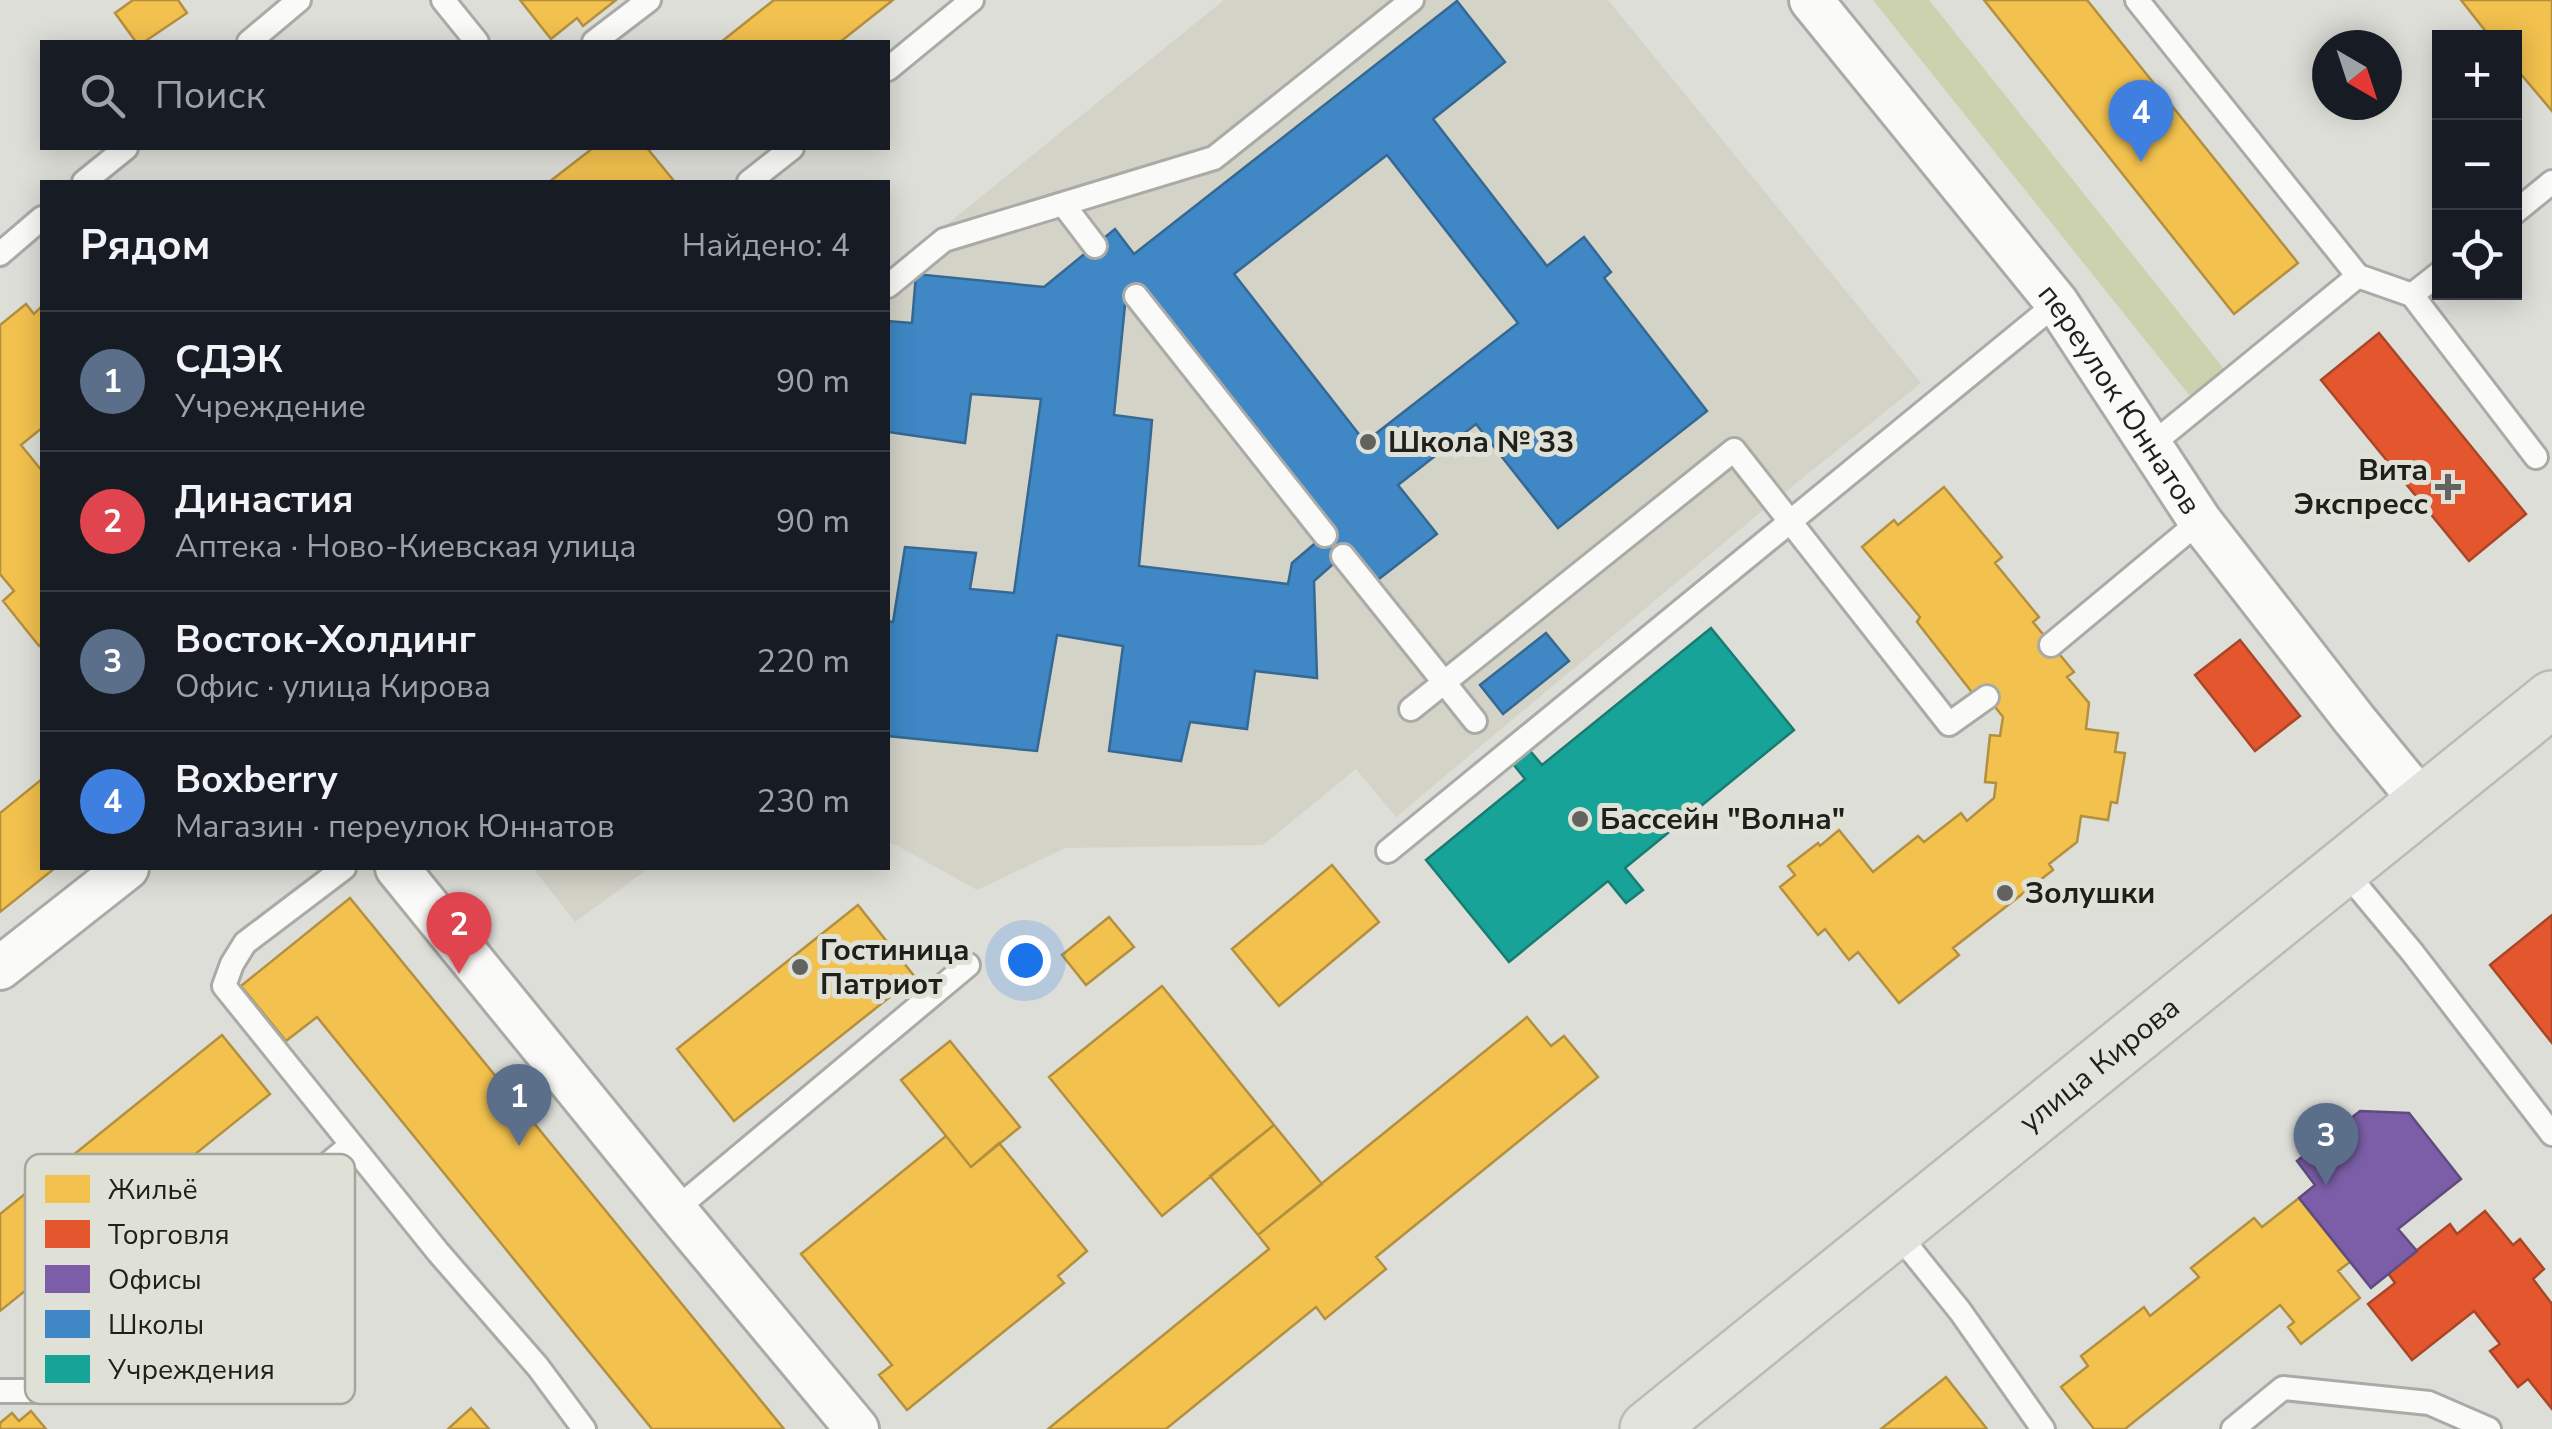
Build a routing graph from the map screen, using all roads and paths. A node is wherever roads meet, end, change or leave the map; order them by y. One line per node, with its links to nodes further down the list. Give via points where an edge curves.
1 (299, 0): 8 (lane)
2 (444, 0): 9 (lane)
3 (649, 0): 10 (lane)
4 (972, 0): 11 (lane)
5 (1412, 0): 17 (lane, via 1214,158)
6 (1811, 0): 27 (street, переулок Юннатов)
7 (2136, 0): 22 (lane)
8 (251, 40)
9 (475, 40)
10 (597, 40)
11 (890, 67)
12 (124, 150): 14 (lane)
13 (789, 150): 15 (lane)
14 (86, 180)
15 (752, 180)
16 (2552, 182): 18 (lane)
17 (1063, 204): 20 (lane); 24 (lane, via 944,240)
18 (2517, 210)
19 (40, 220): 21 (lane)
20 (1095, 246)
21 (0, 254)
22 (2358, 276): 25 (lane); 28 (lane)
23 (2432, 279): 25 (lane)
24 (890, 284)
25 (2412, 295): 29 (lane)
26 (1136, 296): 32 (lane)
27 (2057, 303): 28 (street, переулок Юннатов); 30 (lane)
28 (2150, 446): 31 (street, переулок Юннатов)
29 (2536, 457)
30 (1789, 520): 35 (lane, via 1734,450); 36 (lane, via 1949,724); 41 (lane)
31 (2200, 521): 34 (lane); 40 (street, переулок Юннатов)
32 (1326, 534)
33 (1343, 556): 35 (lane)
34 (2052, 645)
35 (1444, 683): 38 (lane); 39 (lane)
36 (1987, 697)
37 (2552, 699): 40 (main road, улица Кирова)
38 (1412, 709)
39 (1475, 721)
40 (2422, 802): 42 (main road, улица Кирова)
41 (1388, 852)
42 (2342, 868): 48 (lane); 52 (main road, улица Кирова)
43 (124, 870): 47 (street)
44 (341, 870): 49 (lane, via 245,944 224,986)
45 (399, 870): 51 (street)
46 (968, 965): 51 (lane)
47 (0, 968)
48 (2552, 1134)
49 (352, 1145): 50 (lane); 55 (lane)
50 (341, 1154)
51 (675, 1210): 56 (street)
52 (1894, 1229): 57 (main road, улица Кирова); 58 (lane)
53 (0, 1391): 54 (lane)
54 (25, 1391)
55 (584, 1429)
56 (857, 1429)
57 (1648, 1429)
58 (2042, 1429)
59 (2232, 1429): 60 (lane, via 2283,1388 2429,1403)
60 (2489, 1429)

